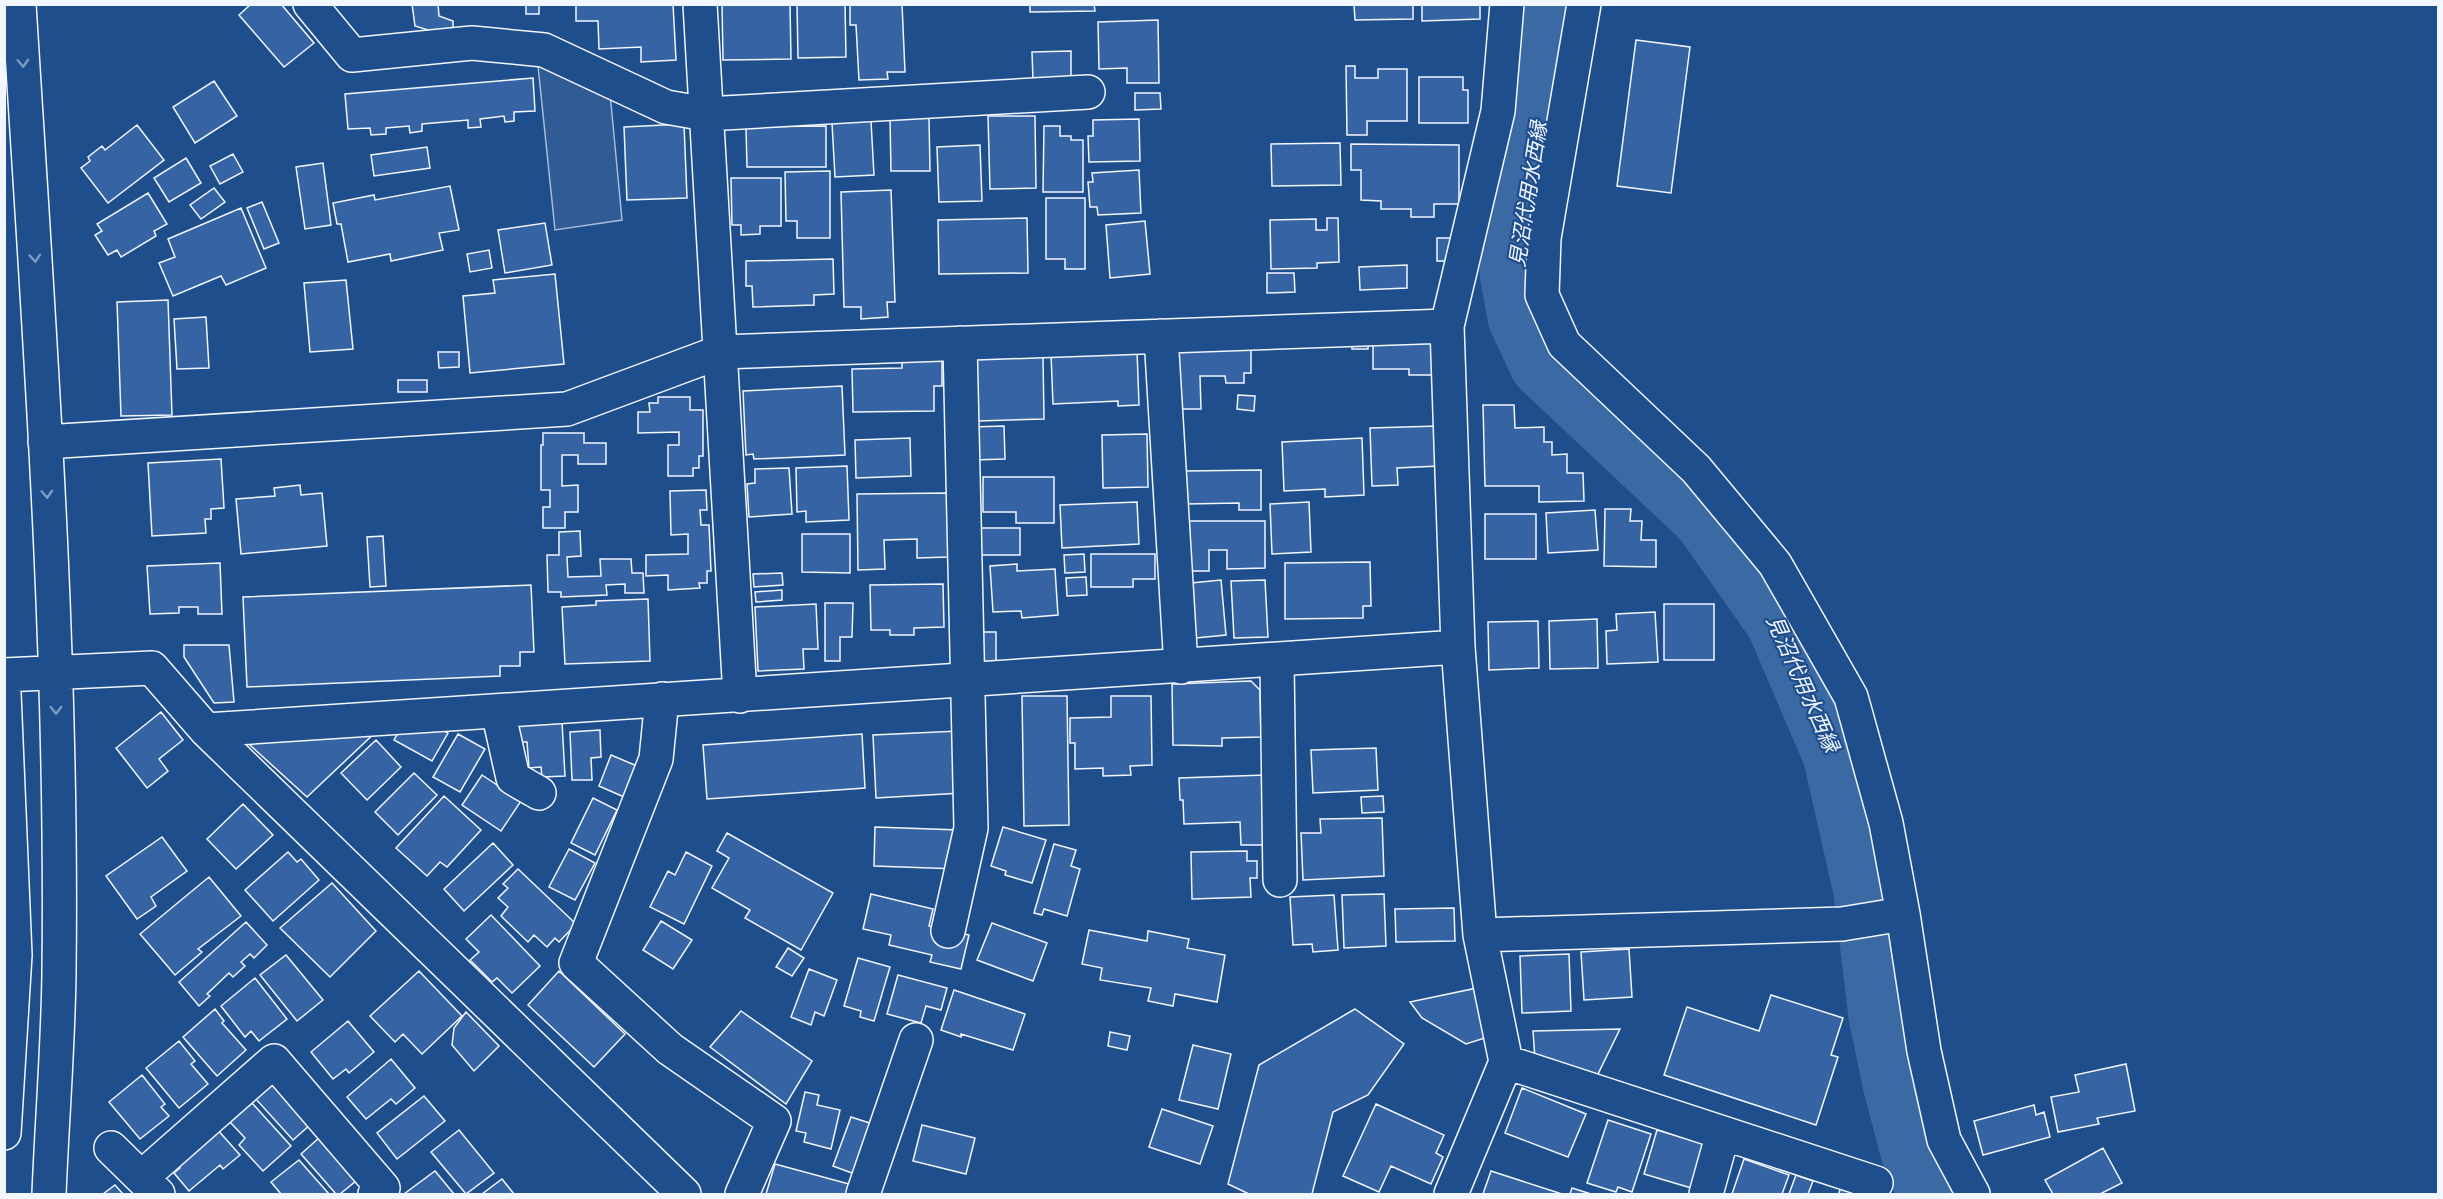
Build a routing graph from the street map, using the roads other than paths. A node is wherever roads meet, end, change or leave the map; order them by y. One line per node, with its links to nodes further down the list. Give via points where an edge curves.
1 (19, 4): 12 (street, one-way to 12)
2 (310, 4): 7 (street, via 352,55 472,43 544,50 666,107)
3 (700, 4): 7 (street)
4 (1507, 4): 8 (street, via 1498,111)
5 (1584, 4): 26 (street, via 1544,238 1542,295 1564,344 1696,469 1775,564 1851,697 1886,823)
6 (1088, 92): 7 (street)
7 (706, 114): 11 (street)
8 (1447, 326): 9 (street); 13 (street)
9 (1161, 336): 10 (street); 15 (street)
10 (960, 344): 11 (street); 18 (street)
11 (720, 352): 12 (street, via 567,409); 20 (street)
12 (45, 442): 16 (street, one-way to 16)
13 (1458, 647): 14 (street); 28 (street)
14 (1277, 661): 15 (street); 25 (street)
15 (1180, 667): 18 (street)
16 (56, 673): 17 (street); 23 (street, via 152,668); 36 (street, one-way to 36, via 59,975)
17 (4, 675)
18 (966, 680): 20 (street); 27 (street, via 971,828)
19 (4, 693): 31 (street, via 15,955)
20 (740, 696): 21 (street)
21 (662, 699): 22 (street); 39 (street, via 656,759 576,963 670,1049 774,1121)
22 (498, 711): 23 (street); 24 (street, via 513,778)
23 (206, 730): 38 (street)
24 (539, 794)
25 (1280, 880)
26 (1903, 914): 28 (street, via 1842,924); 43 (street, via 1924,1051 1944,1140)
27 (948, 931)
28 (1480, 935): 30 (street)
29 (916, 1040): 40 (street)
30 (1506, 1062): 32 (street); 41 (street)
31 (4, 1133)
32 (1723, 1133): 34 (street); 42 (street)
33 (111, 1148): 35 (street)
34 (1876, 1183)
35 (150, 1186): 37 (street, via 274,1061 383,1188)
36 (49, 1194)
37 (375, 1194)
38 (684, 1194)
39 (742, 1194)
40 (862, 1194)
41 (1451, 1194)
42 (1706, 1194)
43 (1973, 1194)

